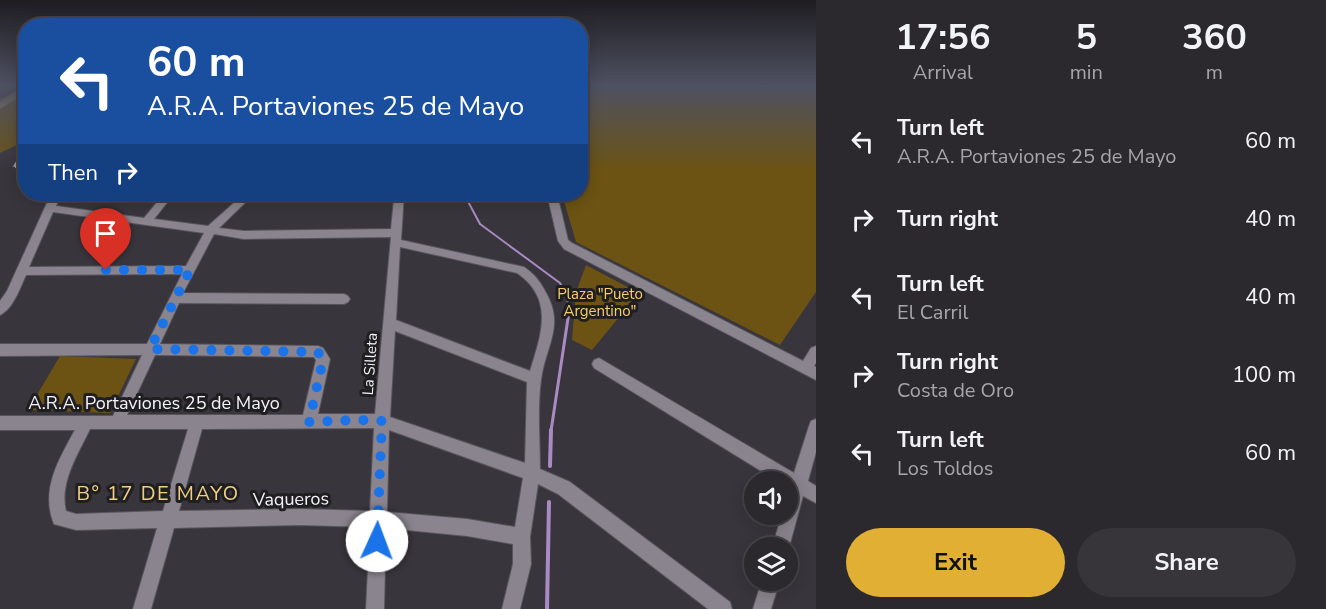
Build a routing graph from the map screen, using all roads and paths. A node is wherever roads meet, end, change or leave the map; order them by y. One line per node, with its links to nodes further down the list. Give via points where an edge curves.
1 (53, 201): 6 (street)
2 (163, 201): 7 (street)
3 (242, 201): 8 (street)
4 (398, 201): 9 (street, La Silleta)
5 (554, 201): 20 (street, via 563,241 568,246)
6 (50, 208): 7 (street); 11 (street)
7 (147, 221): 8 (street)
8 (212, 230): 9 (street); 10 (street)
9 (396, 238): 15 (street, La Silleta); 21 (street, via 520,270 532,278 549,316)
10 (190, 270): 11 (street); 12 (street)
11 (21, 272): 14 (street)
12 (175, 298): 13 (street); 16 (street)
13 (344, 299)
14 (0, 310)
15 (389, 323): 21 (street); 22 (street, La Silleta)
16 (150, 349): 17 (street); 24 (street); 26 (street, via 318,352 323,360)
17 (0, 350)
18 (816, 352): 20 (street)
19 (598, 364): 30 (street)
20 (811, 371)
21 (534, 379): 29 (street)
22 (382, 421): 26 (street, A.R.A. Portaviones 25 de Mayo); 29 (street, A.R.A. Portaviones 25 de Mayo); 32 (street, La Silleta)
23 (86, 422): 24 (street, A.R.A. Portaviones 25 de Mayo); 27 (street, A.R.A. Portaviones 25 de Mayo); 33 (street, Vaqueros, via 56,489 55,506 60,518 76,522)
24 (117, 422): 25 (street, A.R.A. Portaviones 25 de Mayo)
25 (197, 422): 26 (street, A.R.A. Portaviones 25 de Mayo); 33 (street)
26 (309, 422)
27 (0, 423)
28 (816, 426): 30 (street)
29 (532, 473): 34 (street); 40 (street, A.R.A. Portaviones 25 de Mayo, via 564,488)
30 (799, 485): 31 (street); 35 (street)
31 (816, 495)
32 (378, 518): 33 (street, Vaqueros); 34 (street, Vaqueros, via 466,525); 38 (street, La Silleta)
33 (168, 520): 37 (street)
34 (522, 537): 39 (street, via 522,564)
35 (783, 537)
36 (768, 591): 41 (street)
37 (142, 609)
38 (375, 609)
39 (511, 609)
40 (723, 609)
41 (762, 609)

